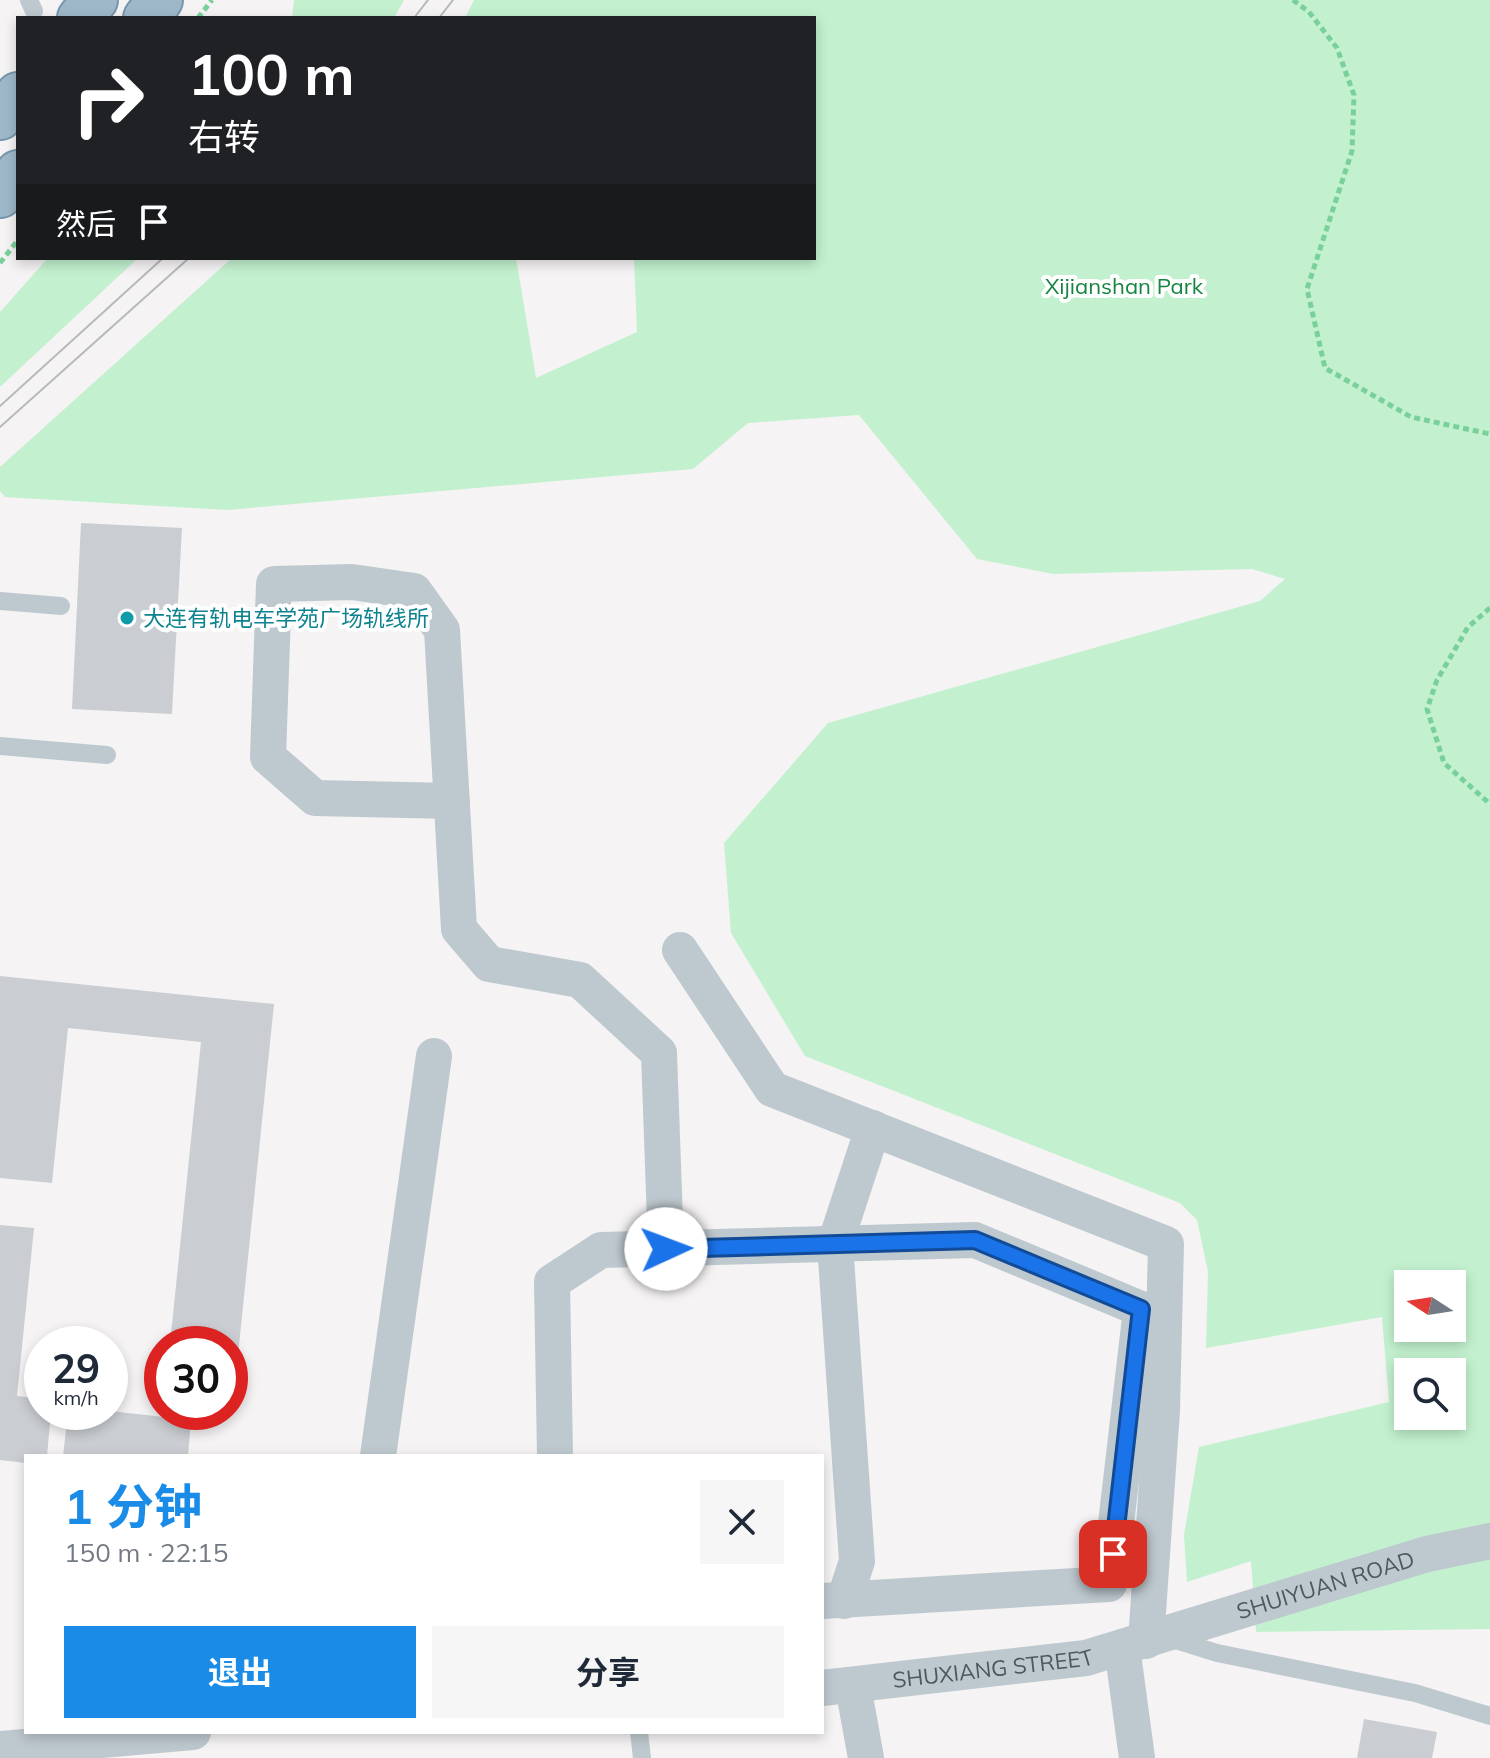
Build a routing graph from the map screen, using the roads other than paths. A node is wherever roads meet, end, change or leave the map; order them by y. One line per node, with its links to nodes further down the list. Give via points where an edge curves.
1 (95, 0): 3 (highway)
2 (160, 0): 4 (highway)
3 (82, 16)
4 (148, 16)
5 (16, 97): 6 (highway)
6 (0, 117)
7 (16, 175): 8 (highway)
8 (0, 195)
9 (0, 601): 10 (lane)
10 (61, 606)
11 (0, 746): 12 (lane)
12 (107, 755)
13 (452, 801): 13 (street, via 442,630 414,591 352,582 274,584 268,757 315,798); 18 (street, via 459,929 489,964 580,980 659,1053)
14 (680, 950): 16 (street, via 772,1089)
15 (434, 1056): 19 (street)
16 (873, 1128): 17 (street); 23 (street, via 1166,1244 1162,1410)
17 (835, 1244): 18 (street); 22 (street, via 857,1561); 22 (street, via 975,1240 1141,1309 1109,1584)
18 (666, 1249): 20 (street, via 601,1250 552,1282)
19 (378, 1454)
20 (555, 1454)
21 (1490, 1541): 23 (street, SHUIYUAN ROAD, via 1427,1554)
22 (833, 1601)
23 (1144, 1641): 24 (street, SHUXIANG STREET, via 1086,1658); 25 (lane, via 1415,1693); 31 (street)
24 (837, 1687): 30 (street)
25 (1490, 1716)
26 (170, 1734): 28 (street)
27 (639, 1734): 29 (lane)
28 (0, 1749)
29 (642, 1758)
30 (866, 1758)
31 (1137, 1758)

